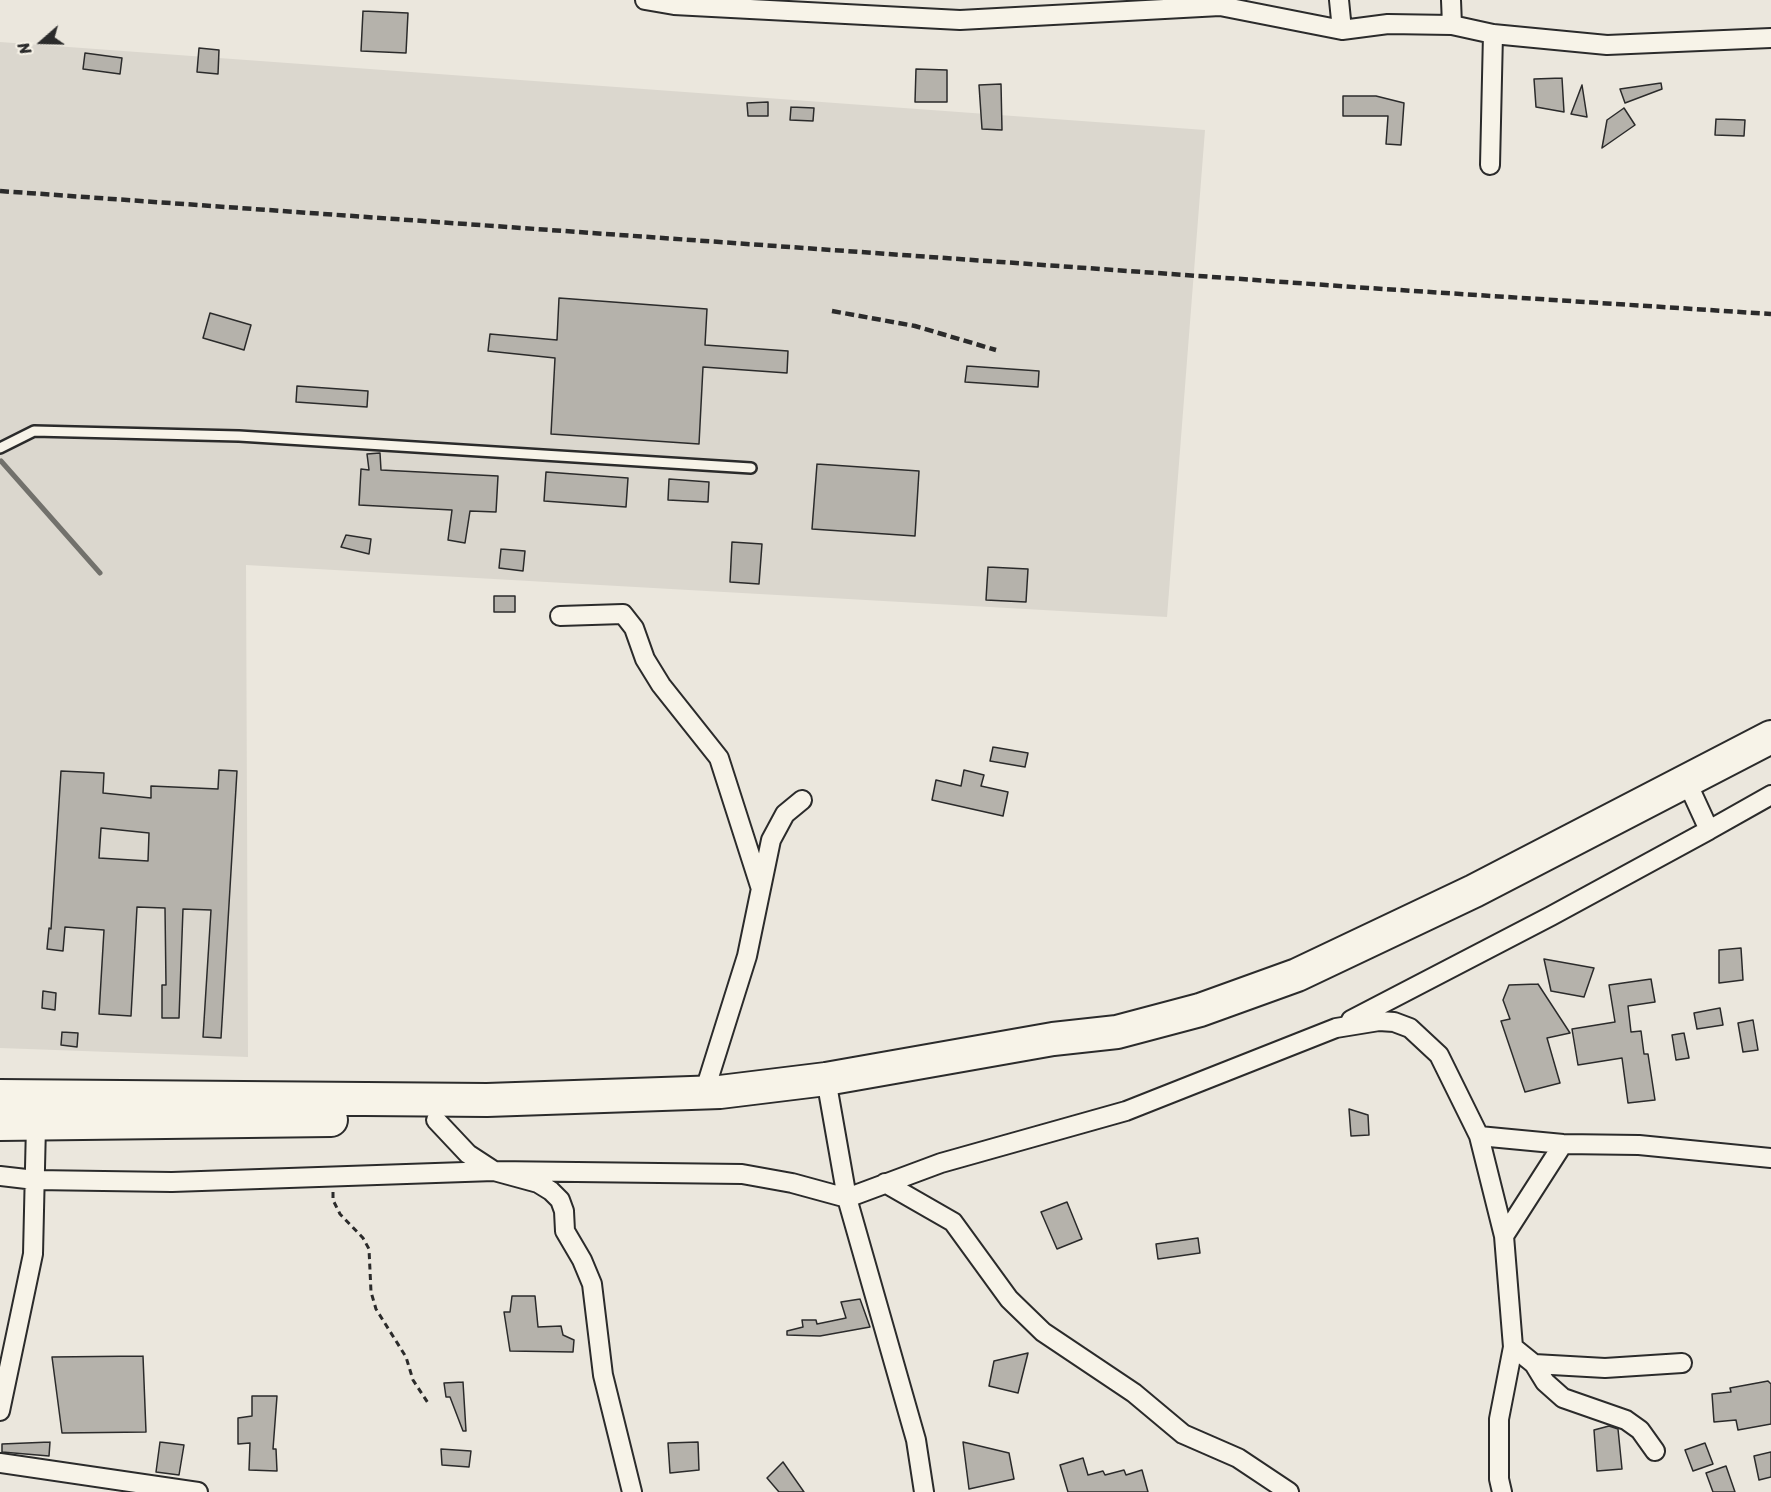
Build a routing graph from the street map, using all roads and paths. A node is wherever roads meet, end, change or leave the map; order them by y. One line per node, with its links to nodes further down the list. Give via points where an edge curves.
1 (645, 0): 6 (street, via 674,5)
2 (1339, 0): 8 (street)
3 (1451, 0): 7 (street)
4 (1220, 3): 5 (street); 8 (street)
5 (1121, 6): 6 (street, via 960,20)
6 (897, 8)
7 (1452, 25): 8 (street, via 1388,24); 9 (street)
8 (1342, 30)
9 (1493, 34): 10 (street, via 1607,45); 11 (street)
10 (1771, 38)
11 (1490, 165)
12 (0, 448): 13 (lane, via 34,431 239,435)
13 (751, 468)
14 (560, 616): 20 (street, via 623,614 634,628 645,659 661,685 719,759)
15 (1771, 737): 16 (highway)
16 (1686, 780): 19 (street); 22 (highway, via 1474,891 1297,975 1200,1010 1117,1032 1053,1039)
17 (1771, 795): 19 (street)
18 (802, 800): 20 (street, via 785,814 771,840)
19 (1709, 830): 21 (street)
20 (760, 886): 23 (street, via 747,956)
21 (1336, 1028): 28 (street, via 1379,1021 1410,1028 1439,1055); 35 (street, via 1126,1111 941,1163)
22 (828, 1089): 23 (highway); 25 (highway, via 723,1110); 36 (street)
23 (704, 1093): 24 (highway, via 487,1100)
24 (0, 1096)
25 (436, 1120): 27 (highway); 31 (street, via 468,1154)
26 (0, 1124): 27 (highway)
27 (36, 1125): 34 (street)
28 (1479, 1136): 29 (street); 37 (street)
29 (1563, 1144): 30 (street, via 1639,1145); 37 (street)
30 (1771, 1158)
31 (494, 1171): 33 (street); 36 (street, via 742,1174); 47 (street, via 538,1183 560,1200 565,1231 592,1284 603,1375)
32 (0, 1176): 34 (street)
33 (336, 1176): 34 (street, via 253,1181); 41 (path, via 333,1200 369,1249 376,1309 406,1357 413,1380)
34 (35, 1180): 42 (street, via 33,1254)
35 (885, 1183): 36 (street); 49 (street, via 953,1222 1010,1299 1043,1332 1134,1393 1183,1434 1238,1458)
36 (847, 1197): 48 (street, via 916,1440)
37 (1504, 1236): 38 (street)
38 (1513, 1347): 40 (street); 50 (street, via 1499,1419)
39 (1682, 1363): 40 (street, via 1605,1368)
40 (1534, 1365): 43 (street, via 1563,1398 1626,1420 1640,1430)
41 (428, 1403)
42 (0, 1411)
43 (1655, 1451)
44 (0, 1463): 45 (street)
45 (163, 1490): 46 (street)
46 (198, 1492)
47 (632, 1492)
48 (924, 1492)
49 (1289, 1492)
50 (1502, 1492)

